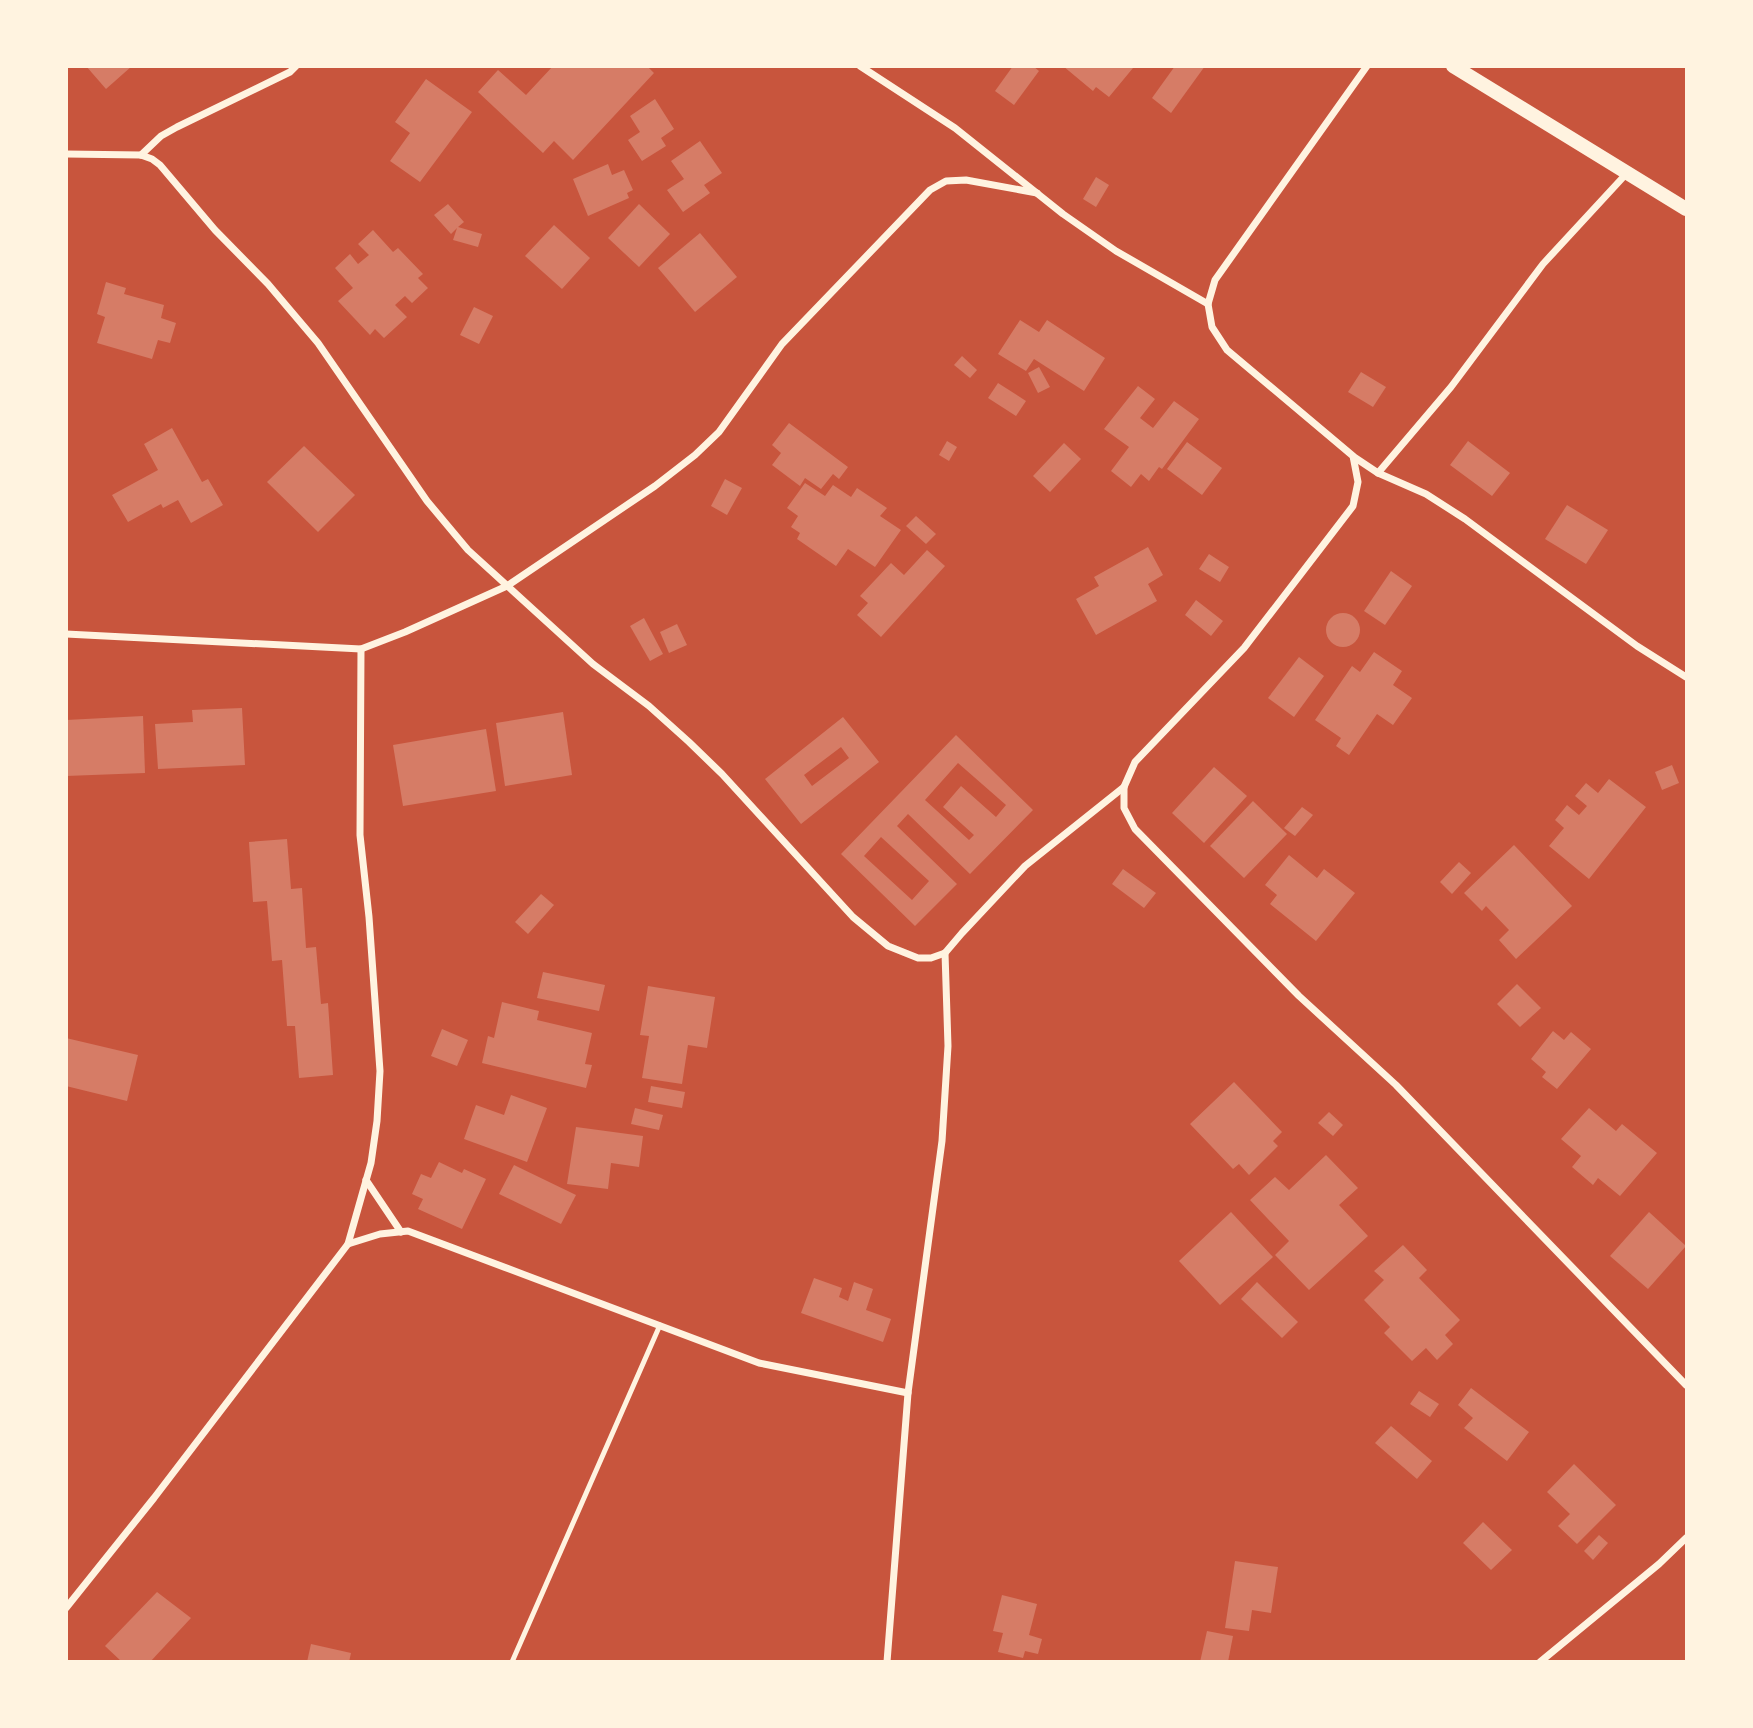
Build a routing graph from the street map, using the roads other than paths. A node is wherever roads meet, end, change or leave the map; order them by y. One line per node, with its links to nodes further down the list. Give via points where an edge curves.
1 (296, 66): 6 (street, via 161,136)
2 (860, 66): 8 (street, via 955,128)
3 (1367, 66): 10 (street, via 1215,280)
4 (1453, 66): 7 (main road)
5 (66, 154): 6 (street)
6 (141, 155): 13 (street, via 160,164 268,284 318,343 427,501 467,550)
7 (1628, 173): 9 (main road); 12 (street, via 1544,264 1451,387)
8 (1037, 192): 10 (street, via 1116,250); 13 (street, via 966,180 946,181 930,190 782,344 719,432 695,455)
9 (1684, 202)
10 (1208, 304): 11 (street, via 1212,327 1227,350)
11 (1353, 457): 12 (street); 17 (street, via 1358,482 1353,506 1244,648 1135,762)
12 (1378, 473): 16 (street, via 1426,494 1465,519)
13 (507, 586): 15 (street); 18 (street, via 689,742 853,917 888,946 918,958)
14 (66, 634): 15 (street)
15 (361, 649): 19 (street, via 360,835 380,1071)
16 (1686, 677)
17 (1124, 787): 18 (street, via 1024,866); 23 (street, via 1124,808 1135,829 1298,996 1396,1085)
18 (945, 953): 24 (street, via 948,1046 942,1141)
19 (366, 1180): 20 (street); 21 (street)
20 (401, 1232): 21 (street); 22 (street)
21 (348, 1244): 26 (street)
22 (660, 1325): 24 (street, via 759,1363); 27 (lane)
23 (1686, 1385)
24 (908, 1393): 28 (street)
25 (1686, 1538): 29 (street)
26 (66, 1608)
27 (512, 1661)
28 (887, 1661)
29 (1540, 1661)

